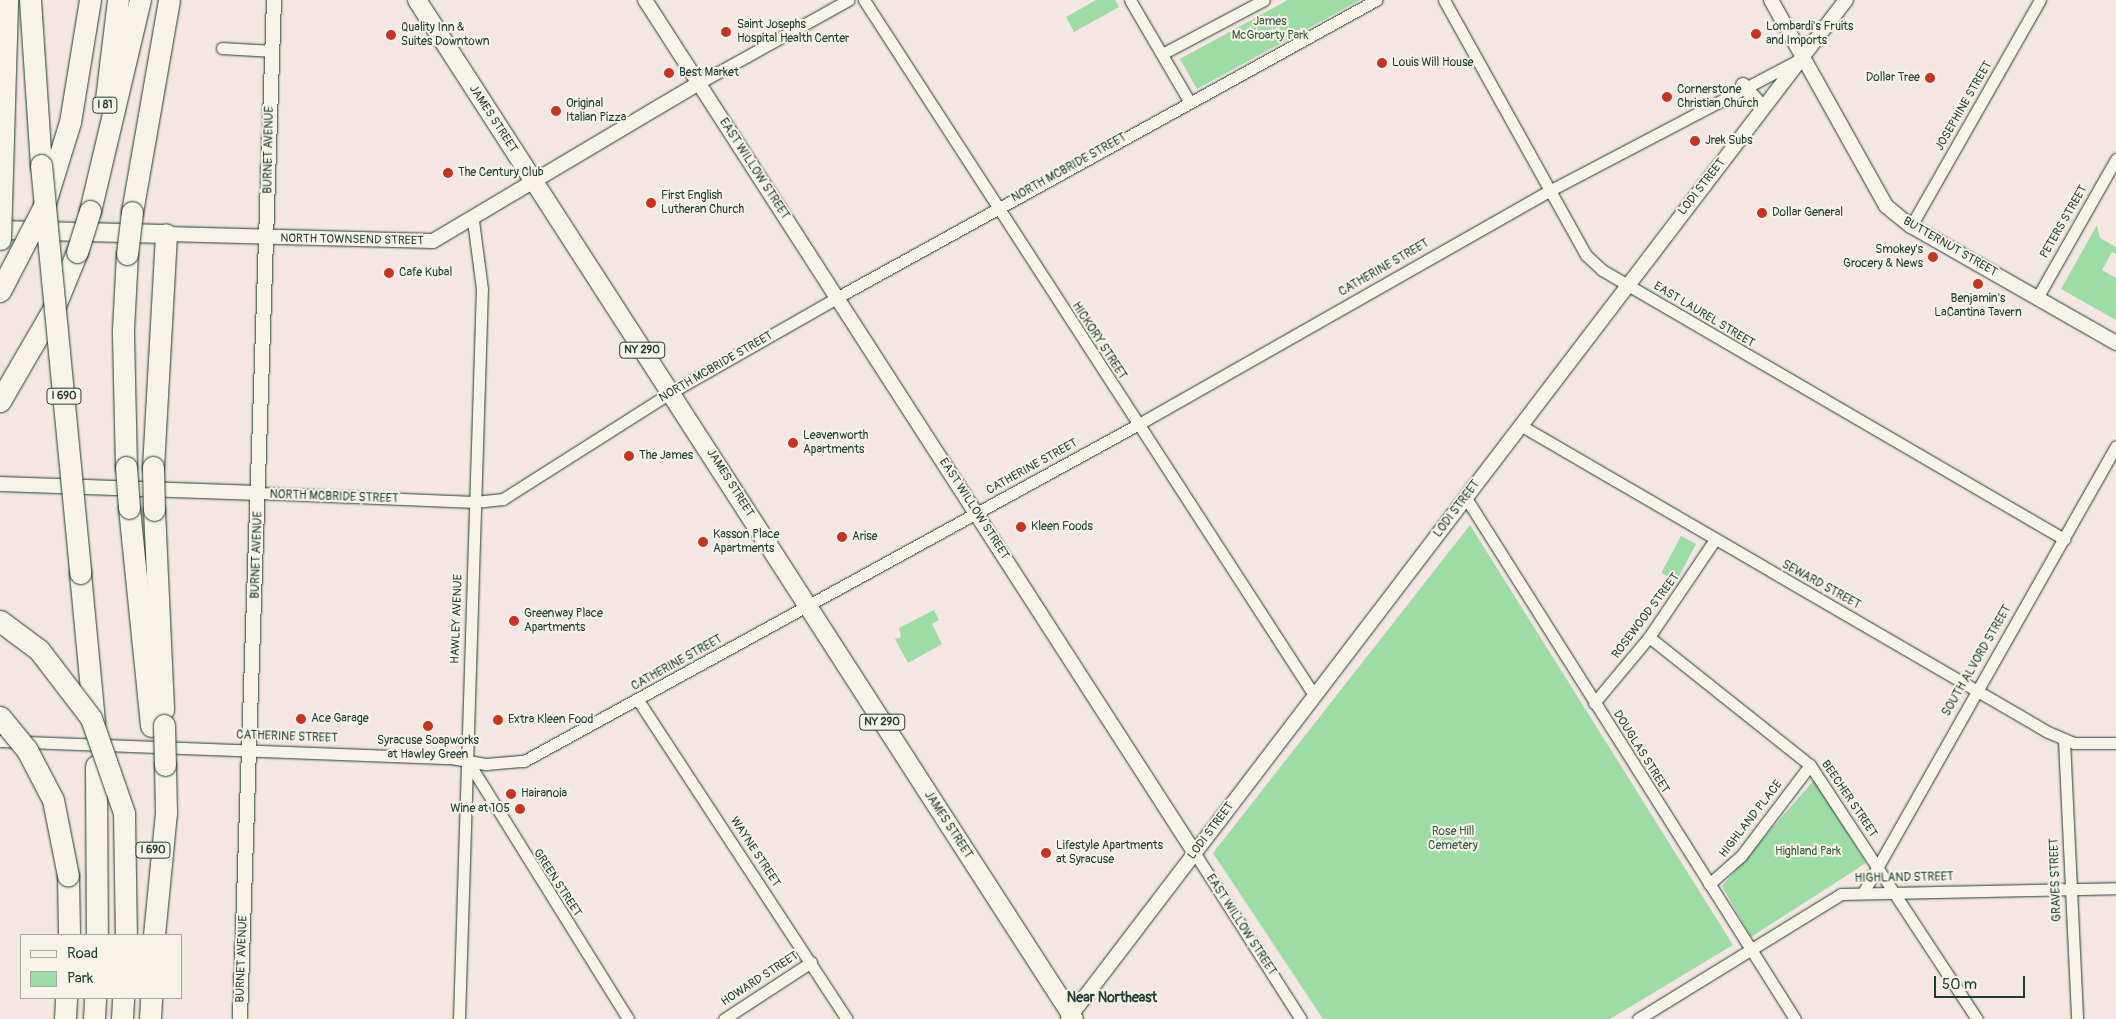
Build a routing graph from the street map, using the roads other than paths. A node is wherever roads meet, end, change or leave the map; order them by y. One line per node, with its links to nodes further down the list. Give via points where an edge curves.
1 (7, 0): 39 (highway, bridge)
2 (30, 0): 24 (highway, I 690)
3 (37, 0): 24 (highway)
4 (90, 0): 41 (highway, I 81, bridge, via 70,122 44,206)
5 (118, 0): 33 (highway, I 81)
6 (140, 0): 33 (highway)
7 (170, 0): 65 (highway, I 690, bridge, via 132,212 123,330 129,508)
8 (274, 0): 21 (street, BURNET AVENUE)
9 (417, 0): 30 (main road, JAMES STREET / NY 290)
10 (645, 0): 25 (street, EAST WILLOW STREET)
11 (848, 0): 25 (street, NORTH TOWNSEND STREET)
12 (864, 0): 32 (street, HICKORY STREET)
13 (1130, 0): 22 (street)
14 (1264, 0): 22 (street)
15 (1376, 0): 27 (street, NORTH MCBRIDE STREET)
16 (1444, 0): 31 (street, EAST LAUREL STREET)
17 (1771, 0): 23 (street, BUTTERNUT STREET)
18 (1846, 0): 23 (street, LODI STREET)
19 (2040, 0): 35 (street, JOSEPHINE STREET)
20 (222, 48): 21 (street)
21 (272, 51): 38 (street, BURNET AVENUE)
22 (1162, 54): 27 (street)
23 (1802, 58): 26 (street, CATHERINE STREET); 28 (street, LODI STREET); 35 (street, BUTTERNUT STREET, via 1886,206)
24 (34, 82): 80 (highway, I 690, bridge, via 94,722)
25 (699, 84): 30 (street, NORTH TOWNSEND STREET); 42 (street, EAST WILLOW STREET)
26 (1743, 85): 28 (street); 31 (street, CATHERINE STREET)
27 (1189, 101): 32 (street, NORTH MCBRIDE STREET)
28 (1763, 108): 40 (street, LODI STREET)
29 (2116, 160): 43 (street, PETERS STREET)
30 (534, 182): 34 (street, NORTH TOWNSEND STREET); 45 (main road, JAMES STREET / NY 290)
31 (1549, 190): 40 (street, EAST LAUREL STREET, via 1586,255); 47 (street, CATHERINE STREET)
32 (997, 208): 42 (street, NORTH MCBRIDE STREET); 47 (street, HICKORY STREET)
33 (90, 211): 46 (highway, I 81, bridge, via 54,308)
34 (473, 221): 38 (street, NORTH TOWNSEND STREET, via 433,241); 53 (street, HAWLEY AVENUE, via 482,289)
35 (1911, 226): 43 (street, BUTTERNUT STREET)
36 (0, 230): 37 (main road, NORTH TOWNSEND STREET)
37 (166, 234): 38 (street, NORTH TOWNSEND STREET); 65 (highway, bridge, via 153,467)
38 (267, 238): 51 (street, BURNET AVENUE)
39 (0, 239)
40 (1627, 285): 48 (street, LODI STREET); 55 (street, EAST LAUREL STREET)
41 (0, 291)
42 (838, 297): 45 (street, NORTH MCBRIDE STREET); 54 (street, EAST WILLOW STREET)
43 (2037, 298): 44 (street, BUTTERNUT STREET)
44 (2116, 343)
45 (670, 393): 53 (street, NORTH MCBRIDE STREET, via 516,492); 57 (main road, JAMES STREET / NY 290)
46 (0, 401)
47 (1137, 425): 54 (street, CATHERINE STREET); 61 (street, HICKORY STREET)
48 (1520, 425): 52 (street, LODI STREET); 56 (street, SEWARD STREET)
49 (2116, 446): 55 (street, SOUTH ALVORD STREET)
50 (0, 484): 51 (street, NORTH MCBRIDE STREET)
51 (259, 493): 53 (street, NORTH MCBRIDE STREET); 69 (street, BURNET AVENUE)
52 (1466, 498): 61 (street, LODI STREET); 63 (street, DOUGLAS STREET)
53 (475, 502): 70 (street, HAWLEY AVENUE)
54 (977, 513): 57 (street, CATHERINE STREET); 72 (street, EAST WILLOW STREET)
55 (2064, 538): 60 (street, SOUTH ALVORD STREET)
56 (1714, 541): 59 (street, ROSEWOOD STREET); 60 (street, SEWARD STREET)
57 (808, 606): 62 (street, CATHERINE STREET); 89 (main road, JAMES STREET / NY 290)
58 (0, 621): 81 (highway, bridge, via 39,650 92,718 124,813)
59 (1649, 636): 63 (street, ROSEWOOD STREET); 71 (street, BEECHER STREET)
60 (1977, 689): 66 (street, SEWARD STREET); 73 (street, SOUTH ALVORD STREET)
61 (1314, 695): 72 (street, LODI STREET)
62 (638, 700): 70 (street, CATHERINE STREET, via 524,761); 84 (street, WAYNE STREET)
63 (1594, 703): 74 (street, DOUGLAS STREET)
64 (0, 717): 79 (highway, bridge, via 27,750 52,800 68,876)
65 (157, 725): 82 (highway, I 690, via 159,765)
66 (2064, 740): 68 (street, SEWARD STREET); 76 (street, GRAVES STREET)
67 (0, 741): 69 (street, CATHERINE STREET)
68 (2116, 743)
69 (251, 749): 70 (street, CATHERINE STREET); 94 (street, BURNET AVENUE)
70 (467, 760): 95 (street, HAWLEY AVENUE); 96 (street, GREEN STREET)
71 (1810, 764): 73 (street, BEECHER STREET); 74 (street, HIGHLAND PLACE, via 1741,856)
72 (1194, 852): 89 (street, LODI STREET); 99 (street, EAST WILLOW STREET)
73 (1877, 867): 77 (street, SOUTH ALVORD STREET); 78 (street, BEECHER STREET)
74 (1708, 884): 83 (street, DOUGLAS STREET)
75 (2116, 888): 76 (street, HIGHLAND STREET)
76 (2070, 889): 78 (street, HIGHLAND STREET); 103 (street, GRAVES STREET)
77 (1864, 891): 78 (street, HIGHLAND STREET); 83 (street, HIGHLAND STREET, via 1830,899)
78 (1893, 891): 102 (street, BEECHER STREET)
79 (69, 934)
80 (97, 934)
81 (126, 934)
82 (154, 934)
83 (1750, 949): 100 (street, HIGHLAND STREET); 101 (street, DOUGLAS STREET)
84 (811, 962): 97 (street, HOWARD STREET); 98 (street, WAYNE STREET)
85 (66, 999): 90 (highway)
86 (94, 999): 91 (highway)
87 (123, 999): 92 (highway)
88 (151, 999): 93 (highway)
89 (1071, 1018)
90 (65, 1019)
91 (94, 1019)
92 (122, 1019)
93 (150, 1019)
94 (240, 1019)
95 (459, 1019)
96 (628, 1019)
97 (724, 1019)
98 (847, 1019)
99 (1301, 1019)
100 (1638, 1019)
101 (1795, 1019)
102 (1978, 1019)
103 (2077, 1019)

